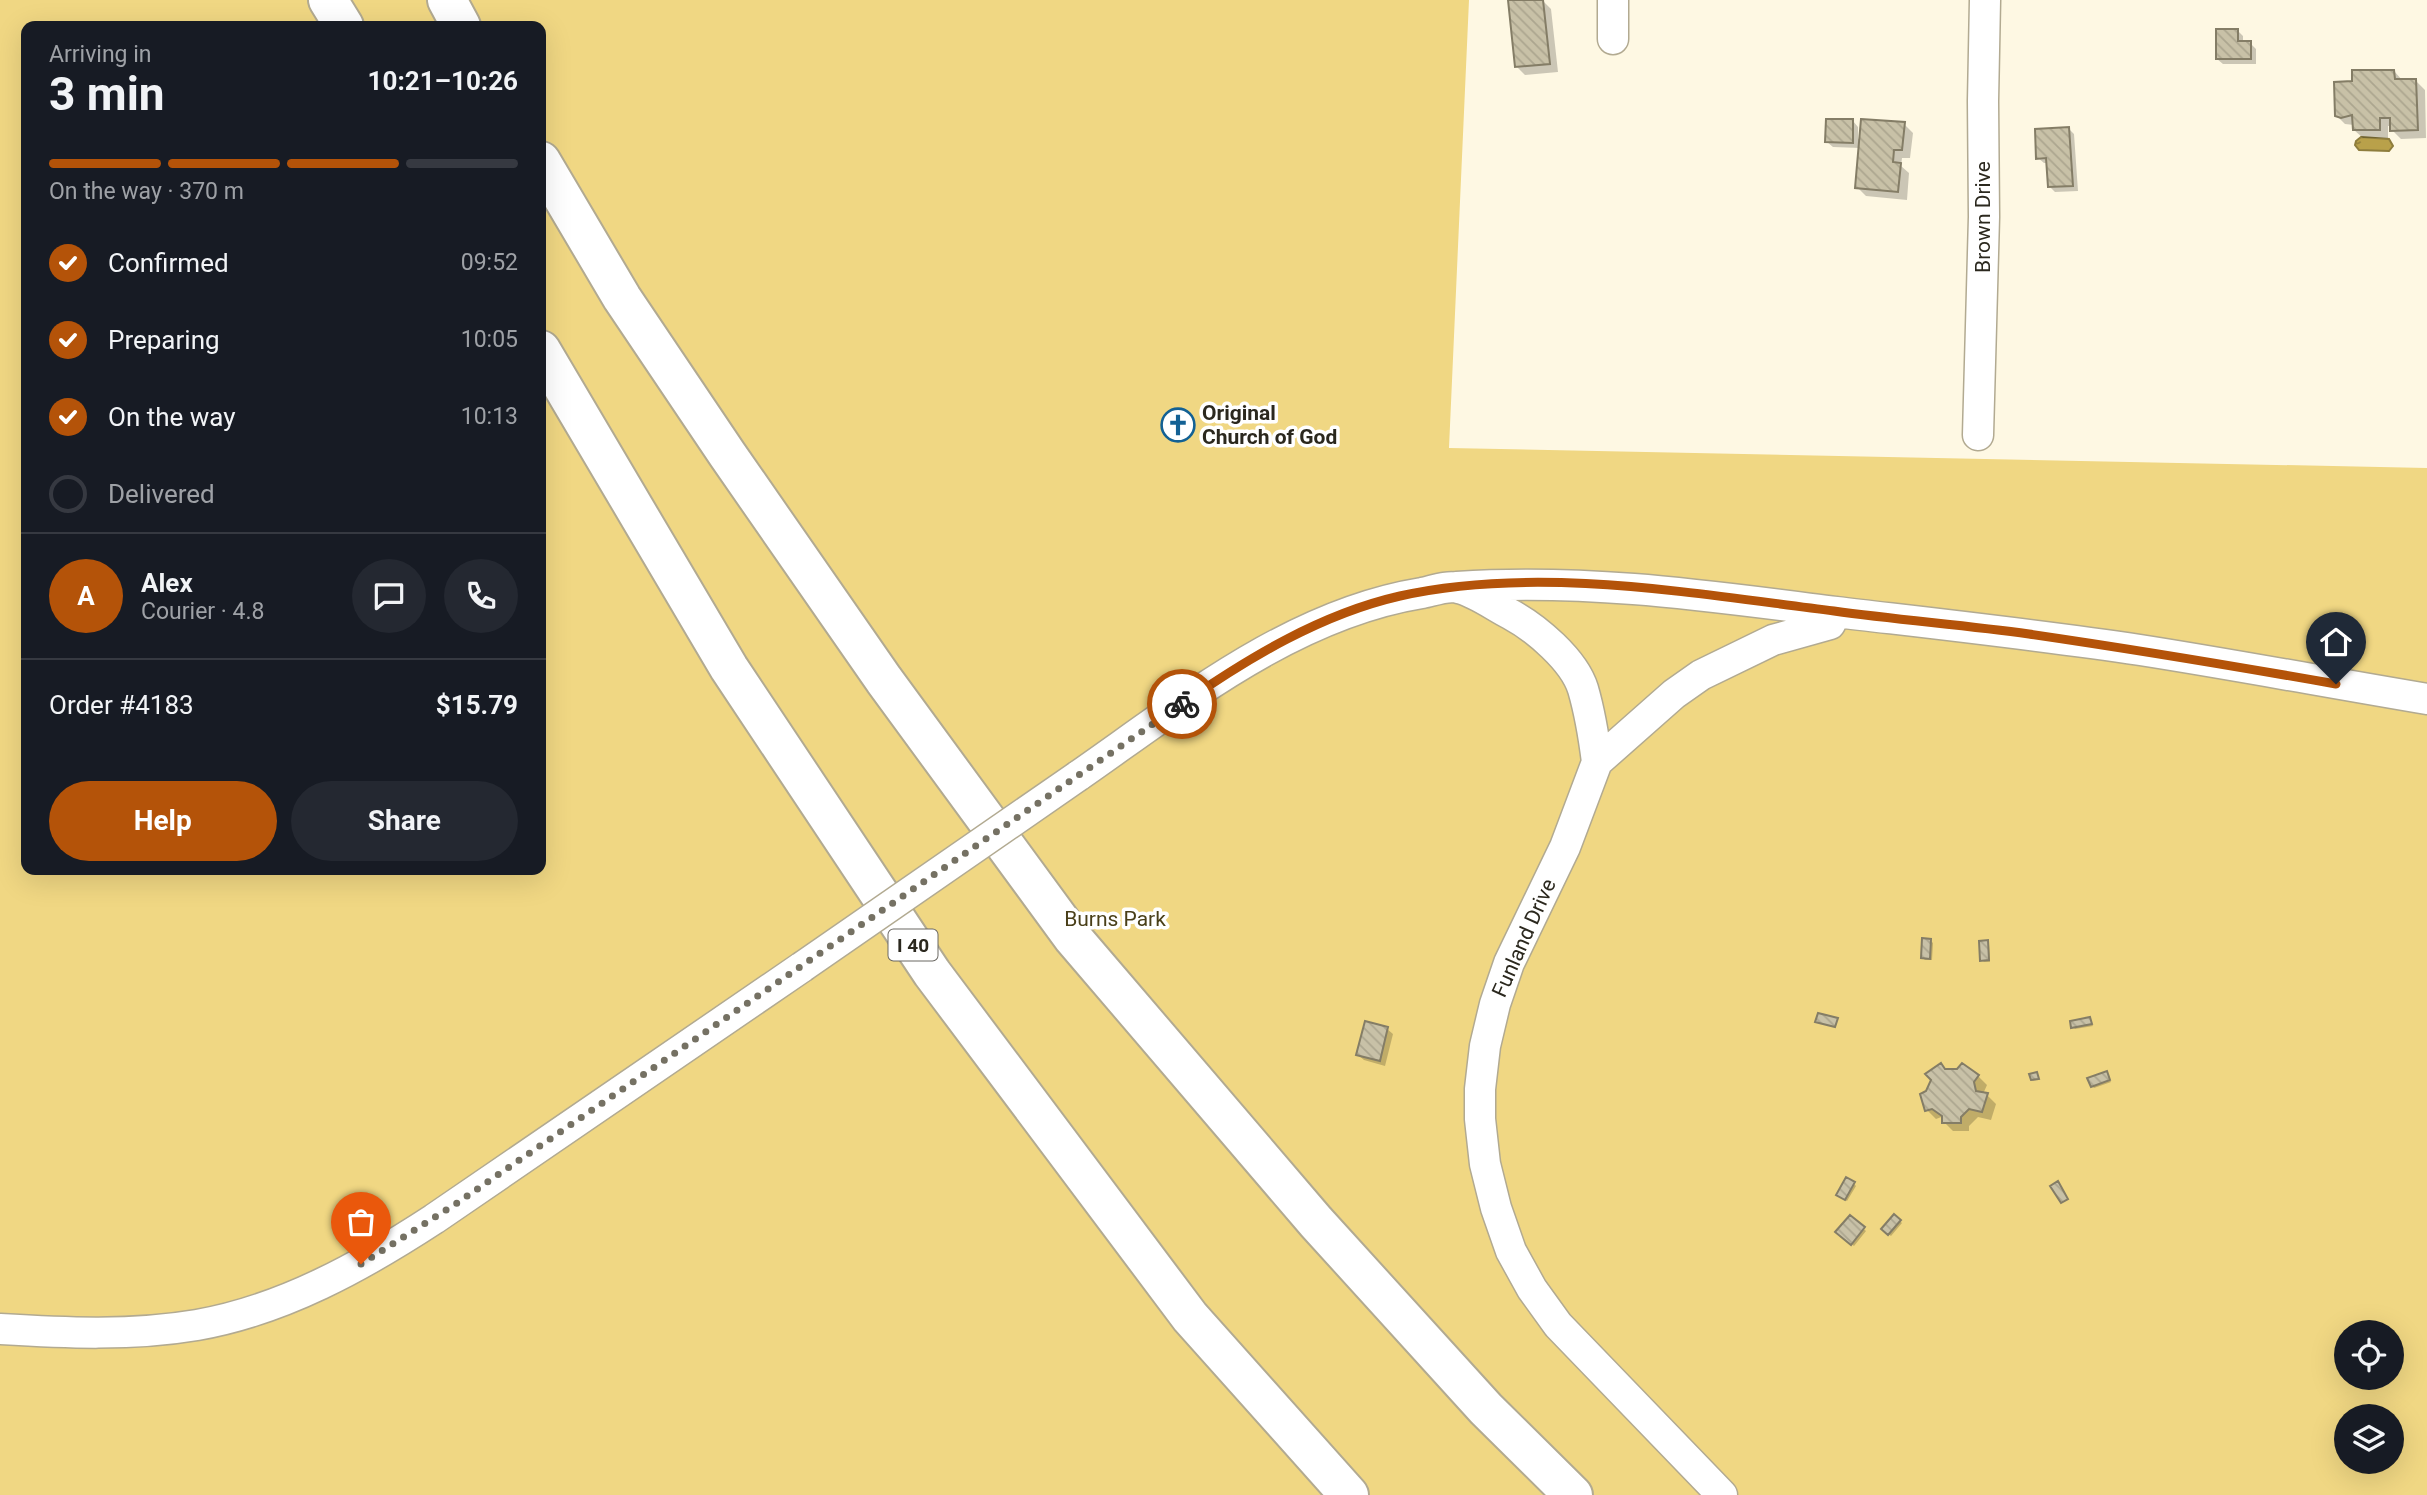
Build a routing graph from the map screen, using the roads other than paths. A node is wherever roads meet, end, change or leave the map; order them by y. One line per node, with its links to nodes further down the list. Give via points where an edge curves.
1 (328, 0): 5 (highway)
2 (447, 0): 6 (highway)
3 (1613, 0): 7 (street)
4 (1985, 0): 10 (street, Brown Drive)
5 (341, 21)
6 (458, 21)
7 (1613, 38)
8 (546, 170): 17 (highway, via 622,299 727,454 884,680 1073,938 1316,1222 1486,1409)
9 (546, 358): 16 (highway, I 40, via 729,668 932,973 1190,1317)
10 (1978, 435)
11 (1457, 587): 12 (street, via 1552,584 1653,590); 14 (street, via 1516,617 1565,659 1582,687); 15 (street, bridge, via 1400,596 1329,619 1204,688 434,1219 318,1286 234,1316 160,1330)
12 (1836, 612): 13 (street, via 2130,649); 14 (street, Funland Drive, via 1830,624 1773,640 1701,675)
13 (2427, 699)
14 (1597, 762): 18 (street, Funland Drive, via 1565,847 1509,963 1495,1004 1480,1089 1485,1164 1511,1251 1532,1289 1558,1325)
15 (0, 1329)
16 (1349, 1495)
17 (1573, 1495)
18 (1722, 1495)

